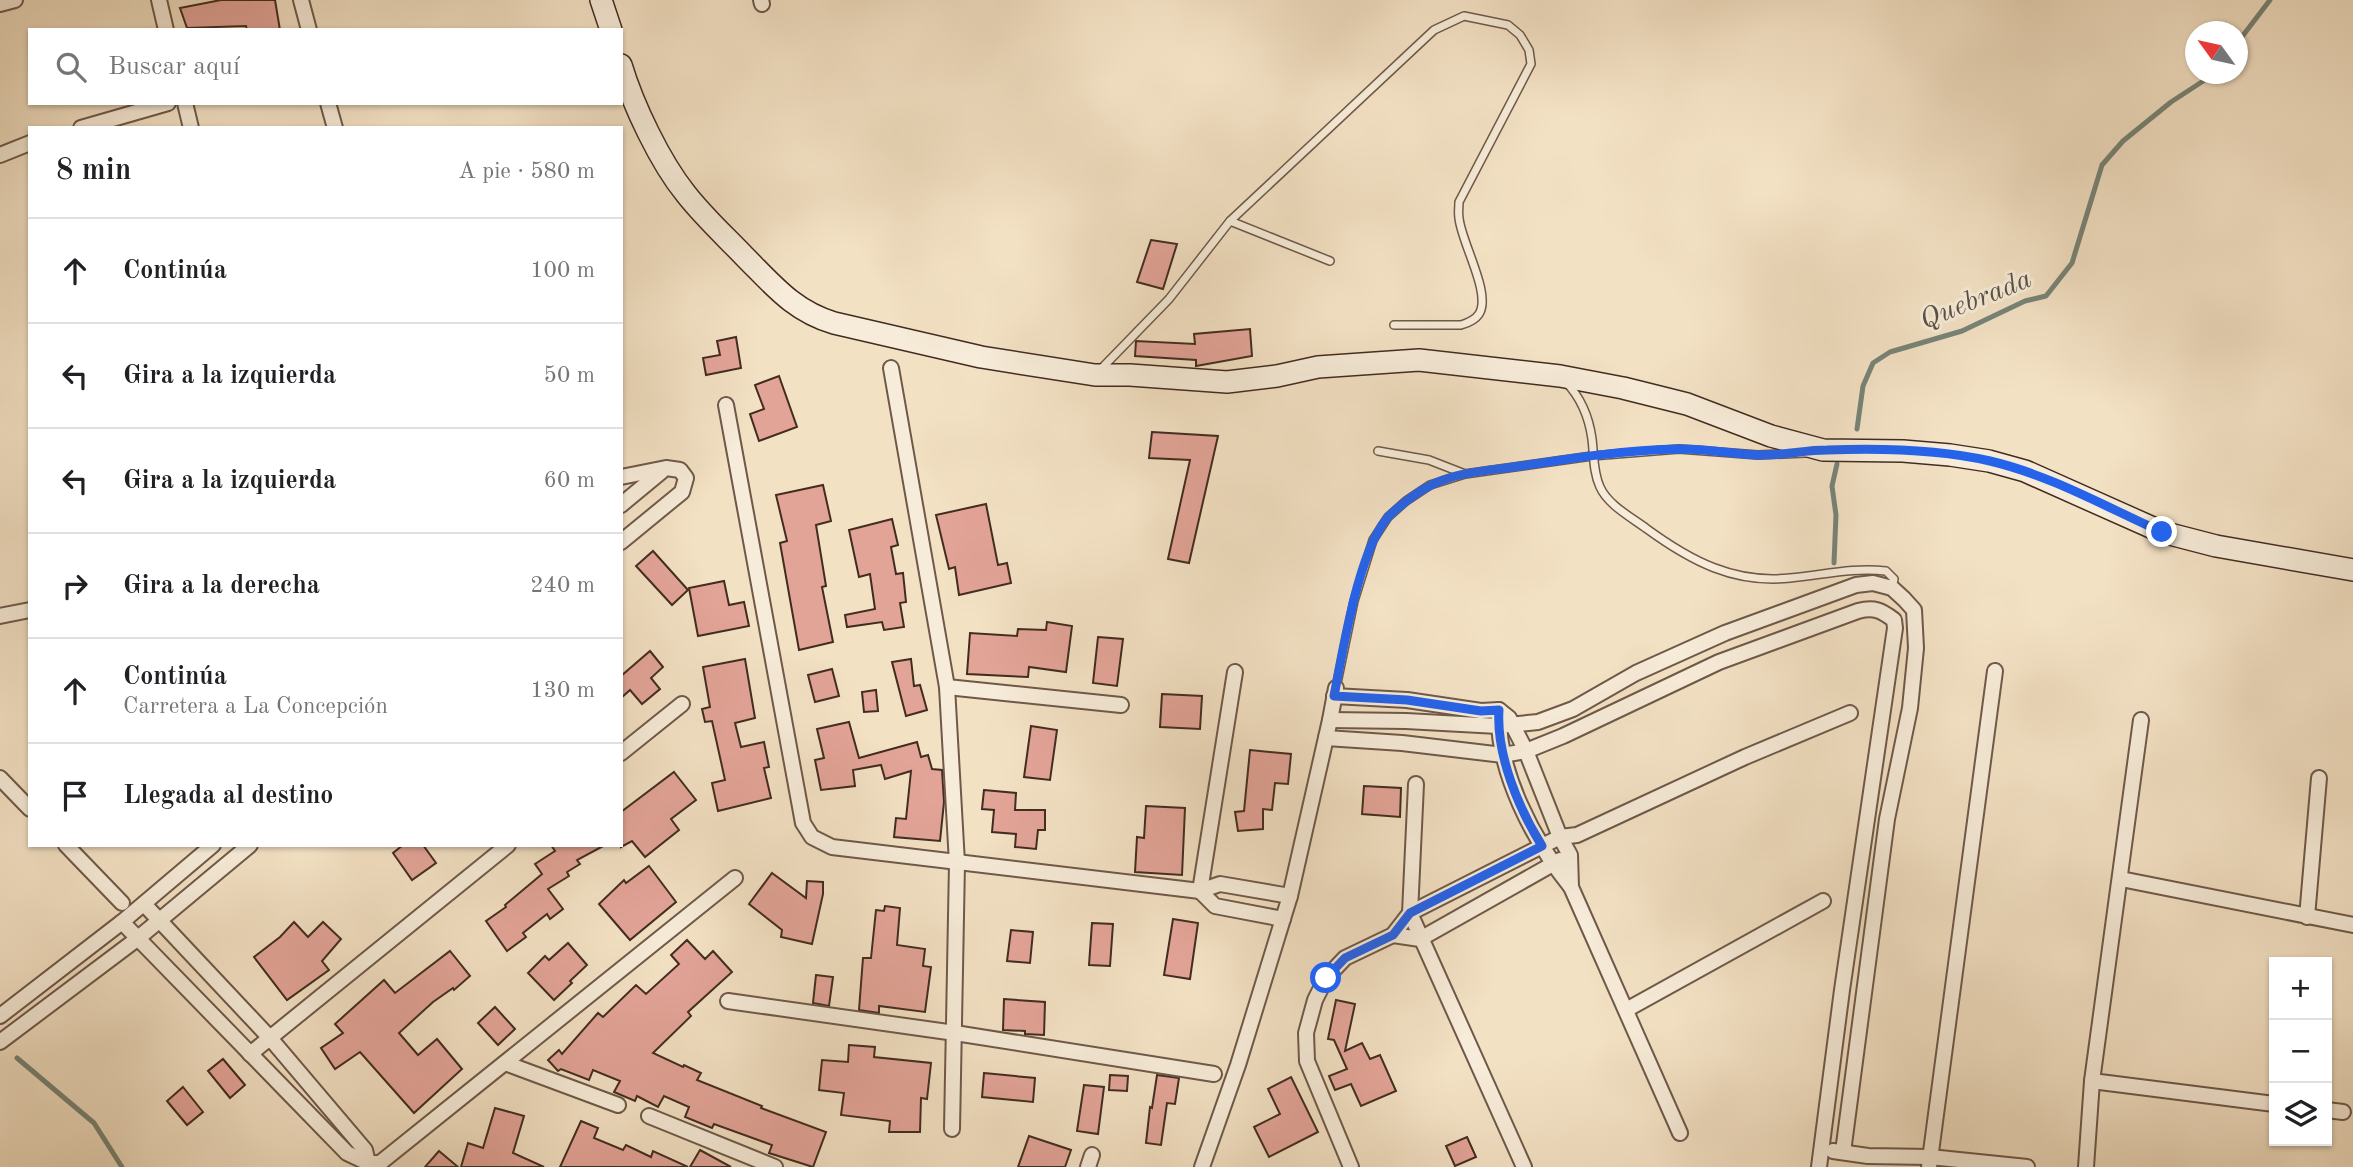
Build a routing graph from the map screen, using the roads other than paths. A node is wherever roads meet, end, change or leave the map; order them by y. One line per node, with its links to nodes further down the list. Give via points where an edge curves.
1 (15, 0): 5 (street)
2 (159, 0): 6 (street)
3 (301, 0): 7 (street)
4 (601, 0): 8 (main road)
5 (0, 4)
6 (166, 28)
7 (308, 28)
8 (610, 28)
9 (623, 71): 22 (main road, via 657,148 684,192 800,310 834,323 968,354)
10 (161, 105): 13 (street)
11 (185, 105): 14 (street)
12 (329, 105): 15 (street)
13 (88, 126)
14 (191, 126)
15 (334, 126)
16 (28, 144): 17 (street)
17 (0, 155)
18 (1230, 221): 19 (lane); 20 (lane, via 1434,30 1464,16 1508,24 1529,50 1531,64 1459,202 1462,232 1480,289 1479,315 1461,326); 22 (lane, via 1169,299)
19 (1330, 261)
20 (1394, 325)
21 (891, 368): 39 (street)
22 (1095, 375): 23 (main road, via 1227,382 1318,368 1419,360)
23 (1560, 376): 25 (main road, via 1687,404); 27 (lane, via 1586,412)
24 (726, 405): 68 (street, via 803,823 812,837 832,847)
25 (1823, 450): 27 (lane, via 1758,455 1679,449); 33 (main road, via 1903,451 1989,461 2025,471 2162,532)
26 (1378, 451): 29 (lane, via 1429,460)
27 (1592, 456): 29 (lane); 34 (lane, via 1607,498 1676,550 1704,564 1738,577 1787,579 1863,568 1886,571 1894,579)
28 (666, 468): 30 (street); 31 (street); 32 (street, via 680,470 686,478 684,489)
29 (1465, 474): 40 (lane, via 1430,485 1406,501 1373,540 1354,601)
30 (623, 477)
31 (623, 503)
32 (623, 540)
33 (2353, 570)
34 (1892, 589): 50 (street, via 1873,583 1856,585 1725,633 1636,673 1573,709); 105 (street, via 1914,610 1916,648)
35 (28, 610): 36 (street)
36 (0, 616)
37 (1235, 671): 73 (street)
38 (1995, 671): 106 (street)
39 (947, 687): 43 (street); 68 (street)
40 (1335, 692): 41 (street); 46 (street)
41 (1407, 700): 44 (street); 48 (street)
42 (682, 704): 53 (street)
43 (1121, 705)
44 (1499, 710): 49 (street); 50 (street)
45 (1850, 713): 60 (street)
46 (1331, 720): 48 (street); 51 (street)
47 (2141, 720): 71 (street)
48 (1406, 721): 49 (street); 52 (street)
49 (1498, 726): 50 (street); 55 (street)
50 (1514, 726): 54 (street)
51 (1326, 738): 52 (street); 74 (street)
52 (1402, 743): 55 (street)
53 (623, 751)
54 (1526, 751): 55 (street); 61 (street); 104 (street, via 1719,663 1858,611 1882,610 1894,620)
55 (1503, 755): 62 (street, via 1526,820)
56 (0, 778): 59 (street)
57 (2319, 778): 79 (street)
58 (1416, 784): 78 (street)
59 (28, 803)
60 (1577, 835): 61 (street); 67 (street)
61 (1560, 837): 62 (street); 67 (street)
62 (1542, 846): 69 (street); 78 (street)
63 (68, 847): 76 (street)
64 (211, 847): 77 (street)
65 (248, 847): 81 (street)
66 (506, 847): 91 (street)
67 (1570, 855): 69 (street); 72 (street)
68 (957, 863): 73 (street); 90 (street)
69 (1553, 864): 72 (street); 86 (street)
70 (735, 878): 94 (street)
71 (2121, 879): 79 (street); 96 (street)
72 (1571, 887): 88 (street)
73 (1200, 891): 74 (street, via 1220,884); 80 (street, via 1215,906)
74 (1290, 896): 80 (street)
75 (1823, 901): 88 (street)
76 (122, 903)
77 (144, 904): 81 (street); 82 (street)
78 (1410, 913): 84 (street); 86 (street)
79 (2307, 917): 83 (street)
80 (1283, 919): 109 (street)
81 (159, 920): 85 (street); 91 (street)
82 (122, 922): 85 (street); 89 (street)
83 (2353, 925)
84 (1393, 935): 86 (street); 110 (street, via 1345,958 1326,978 1306,1033 1307,1061)
85 (137, 939): 92 (street); 93 (street)
86 (1420, 939): 111 (street)
87 (728, 1001): 90 (street)
88 (1626, 1010): 103 (street)
89 (0, 1016)
90 (955, 1033): 95 (street); 102 (street)
91 (270, 1038): 93 (street); 107 (street)
92 (0, 1042)
93 (250, 1054): 107 (street, via 346,1153)
94 (505, 1063): 98 (street); 107 (street)
95 (1214, 1074)
96 (2092, 1081): 97 (street); 114 (street)
97 (2269, 1103)
98 (618, 1105)
99 (2332, 1111): 100 (street)
100 (2343, 1112)
101 (649, 1116): 108 (street)
102 (952, 1129)
103 (1680, 1133)
104 (1823, 1150): 105 (street); 112 (street)
105 (1843, 1152): 106 (street)
106 (1930, 1162): 113 (street)
107 (377, 1164)
108 (775, 1167)
109 (1202, 1167)
110 (1350, 1167)
111 (1524, 1167)
112 (1819, 1167)
113 (2023, 1167)
114 (2086, 1167)

